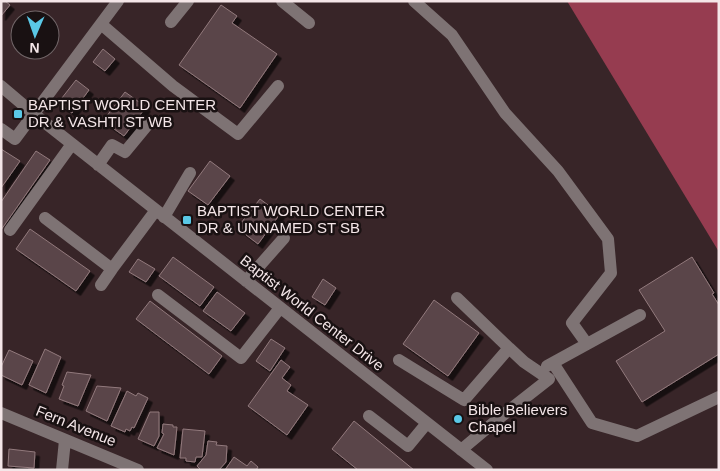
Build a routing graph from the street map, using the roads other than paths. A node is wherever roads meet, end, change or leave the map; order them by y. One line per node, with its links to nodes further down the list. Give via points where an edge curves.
1 (118, 1): 7 (street)
2 (188, 1): 5 (street)
3 (282, 1): 6 (street)
4 (414, 1): 27 (street, via 452,35 505,113 558,171 608,239 611,273 572,323)
5 (171, 22)
6 (309, 23)
7 (101, 24): 9 (street, via 173,86 238,134); 10 (street)
8 (1, 86): 10 (street, Baptist World Center Drive)
9 (278, 86)
10 (34, 114): 12 (street, via 14,139); 13 (street, Baptist World Center Drive)
11 (149, 123): 14 (street, via 125,152 112,145)
12 (1, 129)
13 (72, 144): 14 (street, Baptist World Center Drive); 18 (street)
14 (98, 165): 16 (street, Baptist World Center Drive)
15 (190, 173): 16 (street)
16 (160, 214): 20 (street); 21 (street, Baptist World Center Drive)
17 (45, 218): 20 (street)
18 (10, 230)
19 (284, 238): 21 (street)
20 (112, 269): 22 (street)
21 (246, 281): 25 (street, Baptist World Center Drive)
22 (101, 285)
23 (158, 295): 25 (street, via 241,358)
24 (457, 298): 28 (street)
25 (280, 308): 35 (street, Baptist World Center Drive)
26 (640, 315): 27 (street)
27 (587, 344): 30 (street)
28 (509, 348): 29 (street, via 464,400); 31 (street)
29 (399, 360)
30 (553, 363): 31 (street); 32 (street, via 592,423 637,436)
31 (538, 371): 37 (street, via 549,379)
32 (717, 400)
33 (1, 413): 36 (street, Fern Avenue)
34 (369, 416): 35 (street, via 408,446)
35 (427, 423): 37 (street, Baptist World Center Drive)
36 (65, 440): 38 (street); 39 (street, Fern Avenue)
37 (461, 450): 40 (street, Baptist World Center Drive)
38 (62, 470)
39 (138, 470)
40 (487, 470)

